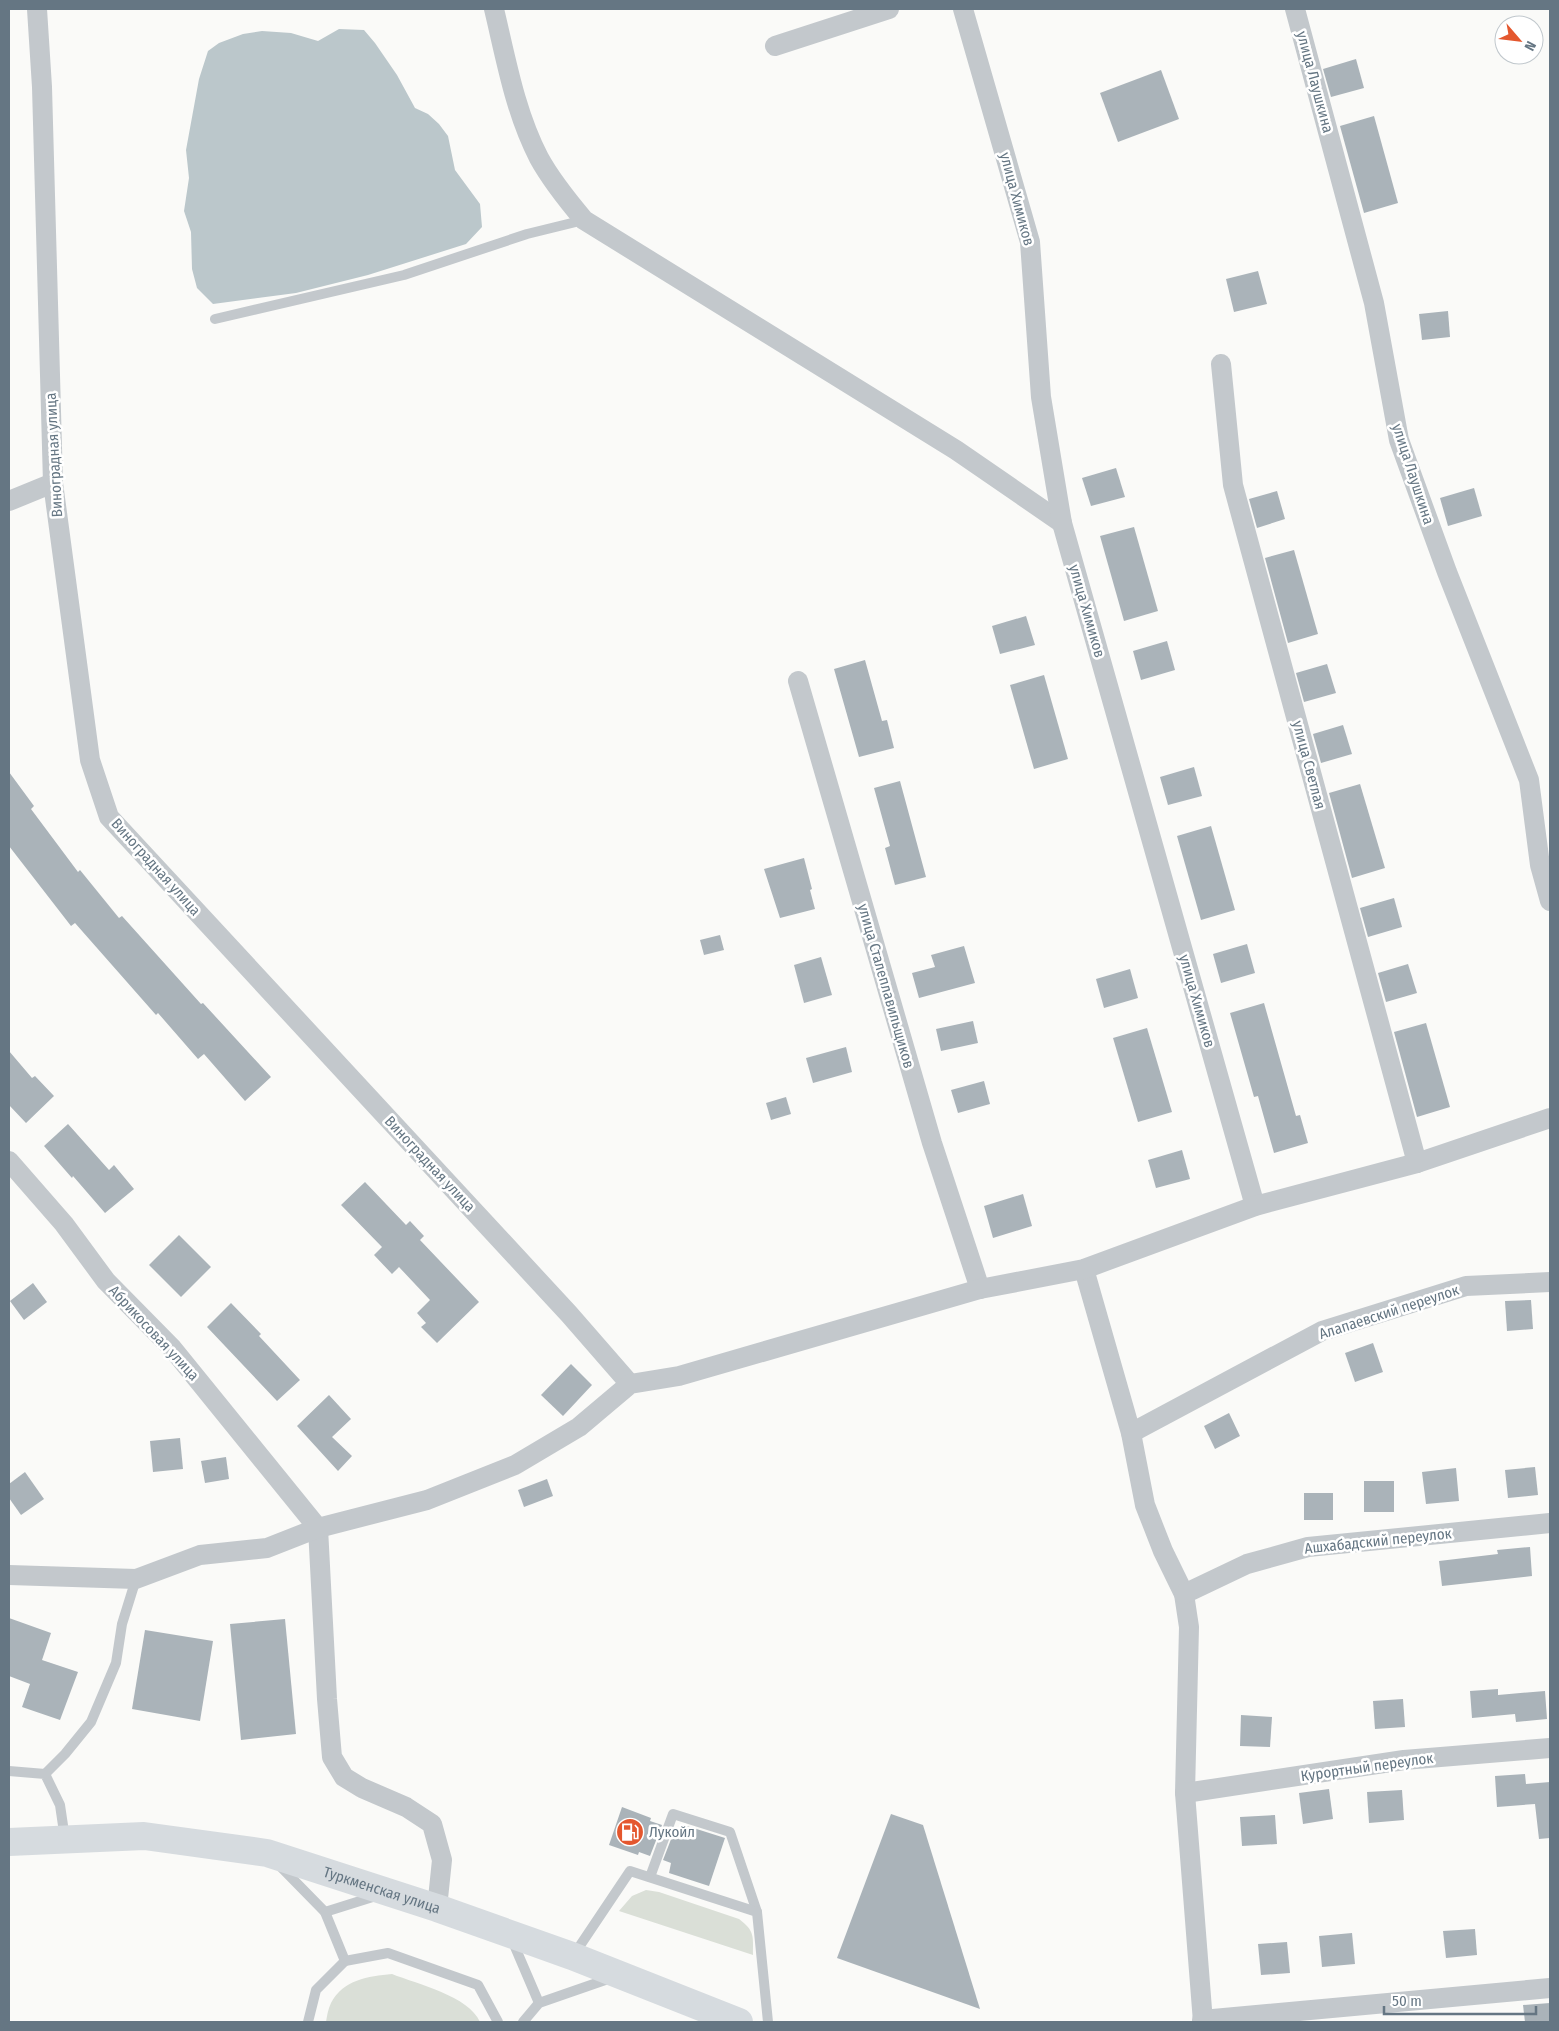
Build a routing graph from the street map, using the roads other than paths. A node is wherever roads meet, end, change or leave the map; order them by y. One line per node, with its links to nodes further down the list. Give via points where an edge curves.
1 (37, 9): 10 (street, Виноградная улица)
2 (494, 9): 7 (street, via 517,102 539,158)
3 (888, 9): 6 (street)
4 (963, 9): 12 (street, улица Химиков, via 1030,242 1041,398)
5 (1295, 9): 14 (street, улица Лаушкина, via 1374,303 1399,440 1529,780 1540,865)
6 (775, 46)
7 (584, 220): 8 (lane, via 527,234 404,275); 12 (street, via 956,450)
8 (215, 319)
9 (1221, 364): 17 (street, улица Светлая, via 1233,485)
10 (53, 483): 11 (street); 22 (street, Виноградная улица, via 90,760 109,816)
11 (9, 501)
12 (1062, 523): 18 (street, улица Химиков)
13 (798, 681): 21 (street, улица Сталеплавильщиков, via 932,1143)
14 (1550, 901)
15 (1550, 1118): 17 (street)
16 (9, 1161): 25 (street, Абрикосовая улица, via 64,1224 106,1281 172,1348)
17 (1417, 1163): 18 (street)
18 (1255, 1206): 19 (street)
19 (1084, 1269): 21 (street); 23 (street)
20 (1550, 1282): 23 (street, Алапаевский переулок, via 1466,1286 1322,1331)
21 (980, 1289): 22 (street, via 679,1376)
22 (630, 1384): 25 (street, via 579,1427 515,1465 428,1500)
23 (1131, 1433): 28 (street, via 1145,1505)
24 (1550, 1523): 28 (street, Ашхабадский переулок, via 1308,1547 1247,1564)
25 (318, 1528): 27 (street, via 266,1548 200,1555); 38 (street, via 332,1757 344,1777 406,1807 432,1824 442,1860)
26 (10, 1574): 27 (street)
27 (136, 1579): 31 (lane, via 122,1624 116,1663 91,1722)
28 (1184, 1594): 32 (street, via 1189,1627)
29 (1550, 1748): 32 (street, Курортный переулок, via 1404,1760)
30 (9, 1771): 31 (lane)
31 (45, 1774): 33 (lane, via 60,1805)
32 (1185, 1793): 47 (street)
33 (65, 1840): 34 (main road, Туркменская улица); 35 (main road, Туркменская улица, via 144,1836)
34 (9, 1842)
35 (267, 1853): 37 (main road, Туркменская улица); 39 (lane)
36 (650, 1877): 40 (lane); 40 (lane, via 673,1814 730,1832); 42 (lane, via 630,1871)
37 (390, 1892): 38 (main road, Туркменская улица); 39 (lane)
38 (437, 1908): 41 (main road, Туркменская улица)
39 (325, 1912): 43 (lane)
40 (757, 1912): 52 (lane)
41 (509, 1934): 42 (main road, Туркменская улица); 46 (lane)
42 (572, 1956): 44 (main road, Туркменская улица)
43 (345, 1961): 48 (lane, via 316,1990); 49 (lane, via 388,1953 478,1985)
44 (620, 1975): 46 (lane); 51 (main road, Туркменская улица)
45 (1550, 1988): 47 (street)
46 (539, 2003): 50 (lane)
47 (1203, 2021)
48 (308, 2022)
49 (498, 2022)
50 (522, 2022)
51 (739, 2022)
52 (768, 2022)

